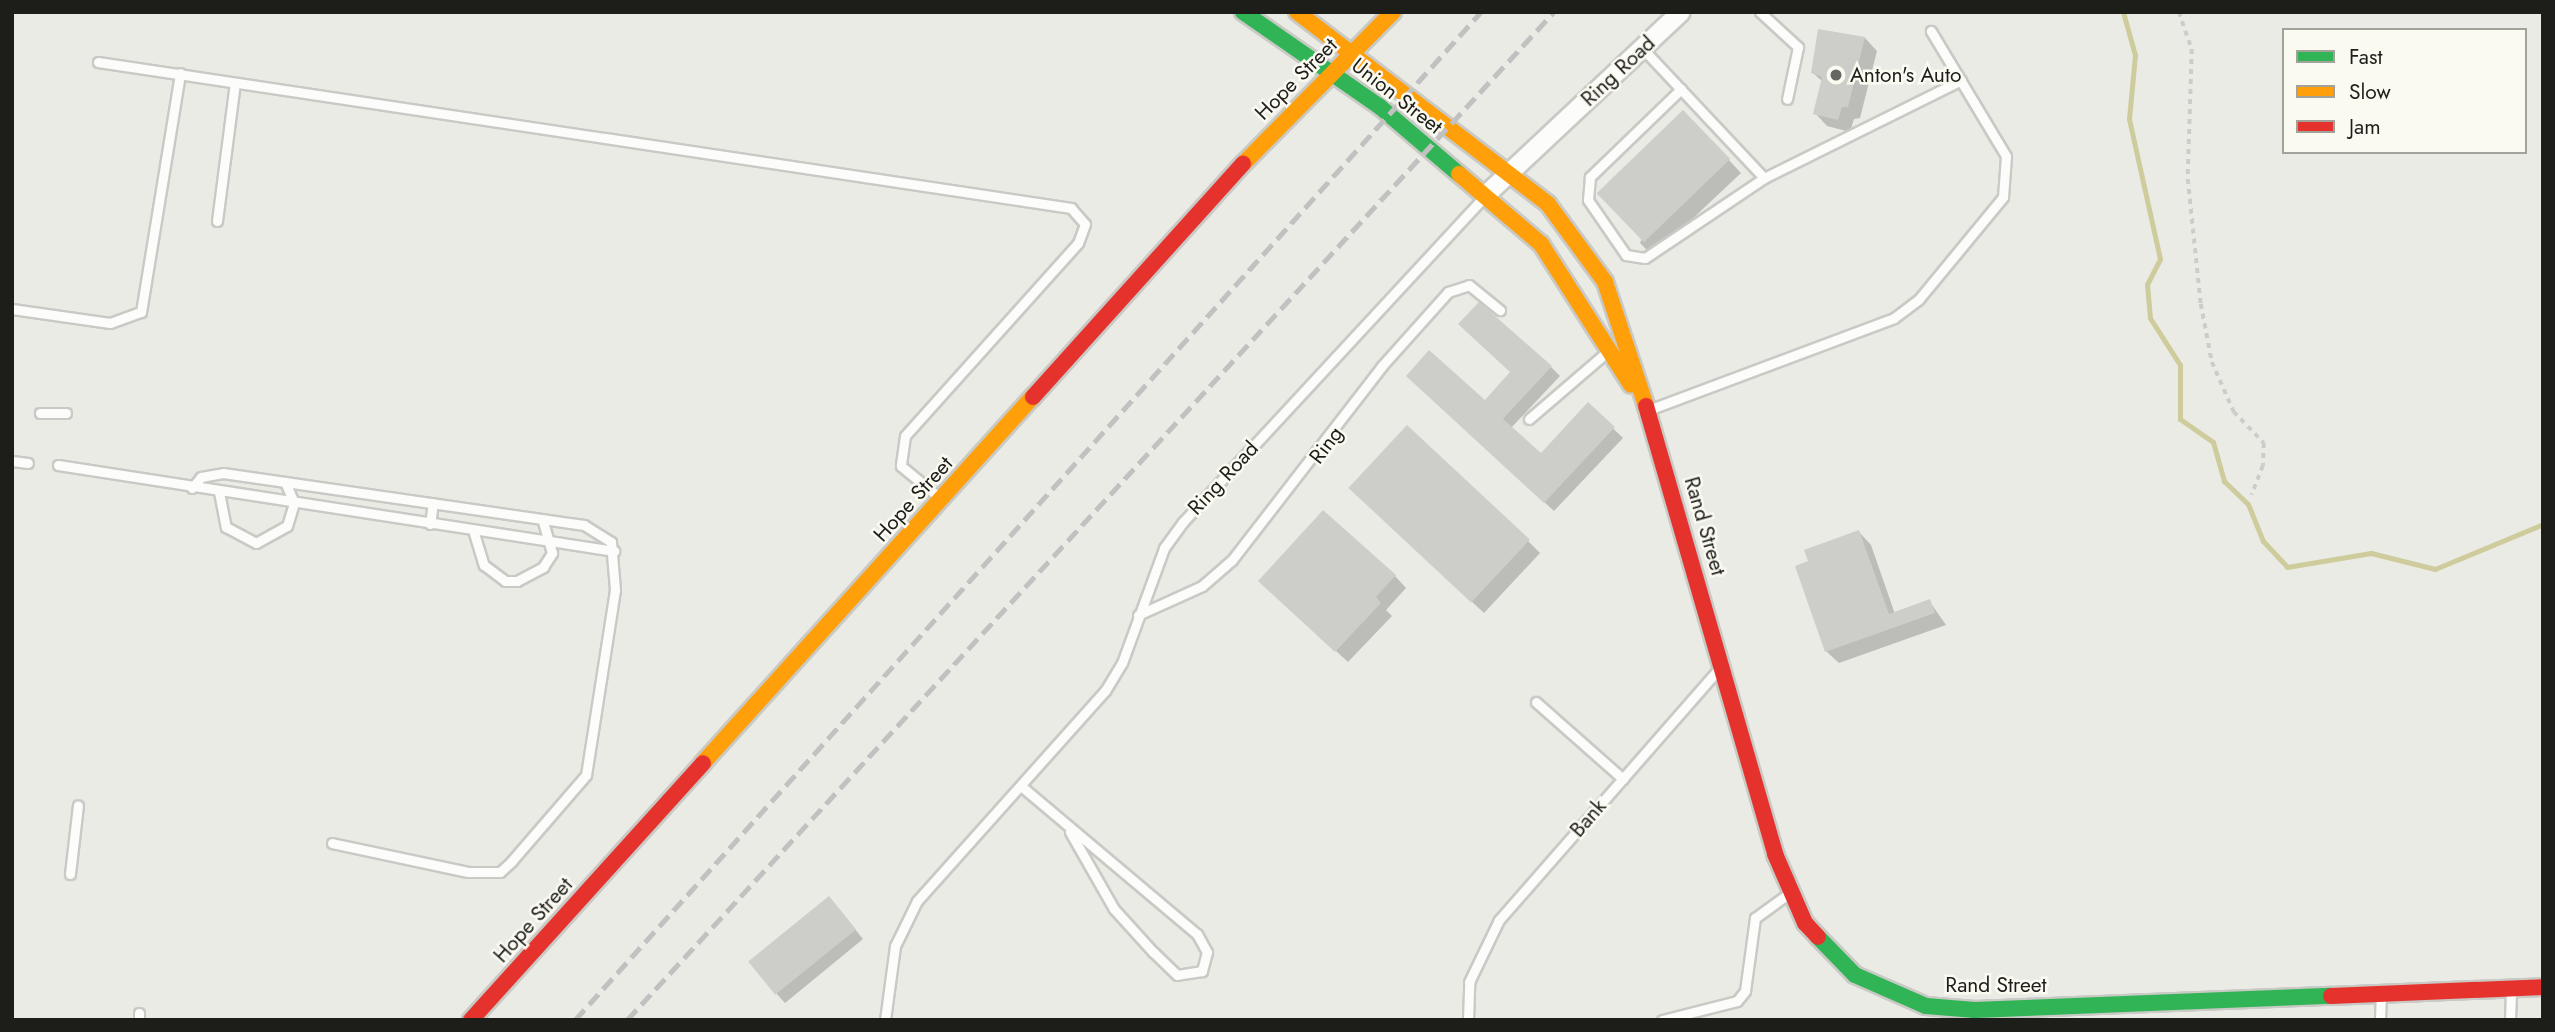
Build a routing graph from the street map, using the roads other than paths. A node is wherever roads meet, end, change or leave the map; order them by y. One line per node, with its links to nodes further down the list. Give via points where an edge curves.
1 (1243, 12): 11 (street, Union Street)
2 (1297, 12): 8 (street, Union Street)
3 (1393, 12): 8 (street, Hope Street)
4 (1681, 12): 7 (street, Ring Road)
5 (1760, 12): 15 (lane, via 1798,47)
6 (1931, 31): 12 (lane)
7 (1643, 48): 14 (lane); 16 (street, Ring Road)
8 (1354, 51): 11 (street, Hope Street); 16 (street, Union Street)
9 (98, 62): 10 (lane)
10 (180, 73): 13 (lane); 20 (lane, via 141,312 110,323)
11 (1331, 73): 18 (street, Union Street); 33 (street, Hope Street)
12 (1961, 80): 17 (lane); 23 (lane, via 2006,156 2008,184 1919,299 1894,318)
13 (235, 83): 19 (lane); 33 (lane, via 1071,208 1085,224 1078,243 905,436 901,466)
14 (1681, 89): 17 (lane); 17 (lane, via 1590,177 1588,200 1626,255 1645,258)
15 (1787, 99)
16 (1508, 171): 18 (street, Ring Road); 23 (street, Rand Street, via 1568,227 1605,282 1635,361)
17 (1764, 178)
18 (1486, 195): 22 (street, Rand Street, via 1541,244); 41 (lane, Ring Road, via 1182,522 1164,548)
19 (217, 221)
20 (12, 309)
21 (1500, 310): 41 (lane, Ring, via 1469,285 1448,292 1381,367 1232,560 1202,586)
22 (1610, 349): 23 (street, Rand Street); 26 (lane)
23 (1646, 410): 42 (street, Rand Street)
24 (40, 413): 25 (lane)
25 (66, 413)
26 (1530, 419)
27 (12, 461): 28 (lane)
28 (28, 463)
29 (58, 465): 31 (lane)
30 (285, 482): 31 (lane, via 213,473); 34 (lane); 35 (lane)
31 (192, 488): 32 (lane)
32 (219, 492): 34 (lane); 34 (lane, via 226,527 247,542 274,538 287,526)
33 (942, 499): 56 (street, Hope Street)
34 (294, 503): 37 (lane)
35 (433, 503): 36 (lane); 37 (lane)
36 (542, 519): 39 (lane); 40 (lane, via 601,530)
37 (430, 524): 38 (lane)
38 (473, 530): 39 (lane); 39 (lane, via 478,558 505,581 543,567)
39 (551, 542): 40 (lane)
40 (614, 551): 48 (lane, via 608,649 586,775 511,862 500,872 468,872)
41 (1138, 615): 45 (lane, Ring Road, via 1105,691)
42 (1723, 665): 44 (lane, Bank); 50 (street, Rand Street)
43 (1535, 702): 44 (lane)
44 (1623, 779): 58 (lane, Bank, via 1499,920 1469,982)
45 (1021, 786): 47 (lane); 57 (lane, Ring Road, via 918,901 895,946)
46 (78, 805): 49 (lane)
47 (1070, 832): 47 (lane, via 1114,909 1153,952 1177,975 1202,971 1207,952 1197,934)
48 (332, 843)
49 (71, 874)
50 (1790, 893): 55 (street, Rand Street, via 1805,923 1856,975 1926,1006); 59 (lane, via 1755,918 1745,991 1737,1001)
51 (2543, 987): 52 (street, Rand Street)
52 (2511, 988): 53 (street, Rand Street); 62 (lane)
53 (2381, 993): 54 (street, Rand Street); 61 (lane)
54 (2141, 1002): 55 (street, Rand Street); 60 (lane)
55 (1958, 1014)
56 (471, 1020)
57 (885, 1020)
58 (1468, 1020)
59 (1662, 1020)
60 (2140, 1020)
61 (2380, 1020)
62 (2510, 1020)

